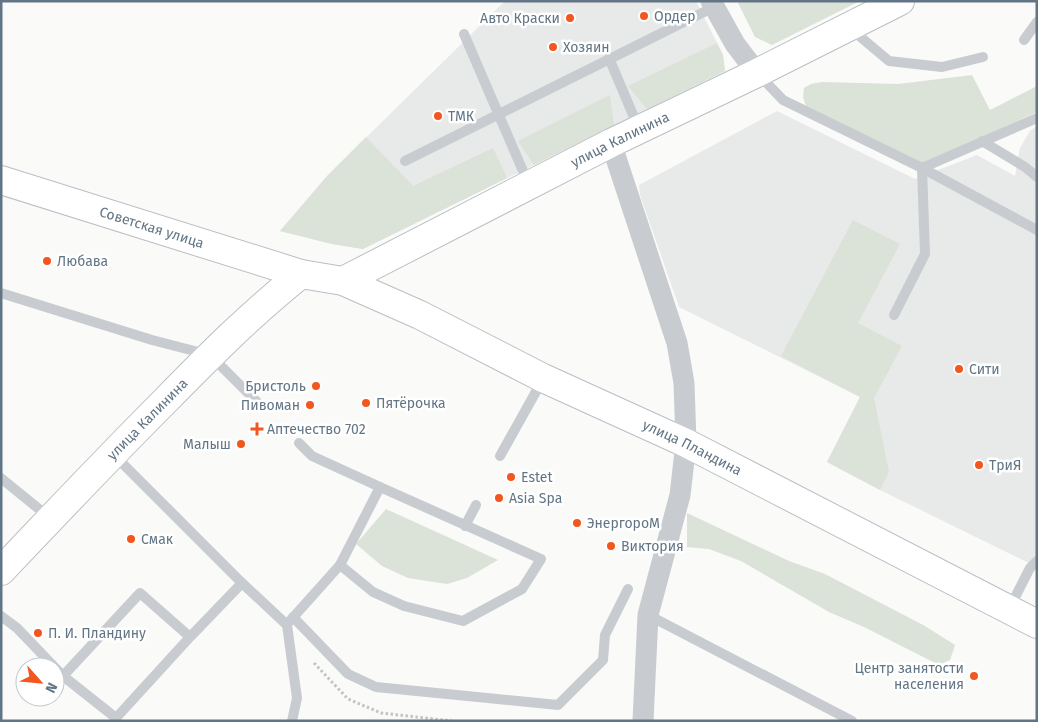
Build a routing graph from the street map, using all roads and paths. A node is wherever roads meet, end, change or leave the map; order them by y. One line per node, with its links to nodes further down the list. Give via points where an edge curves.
1 (900, 1): 4 (street, улица Калинина)
2 (712, 4): 8 (lane); 9 (street)
3 (1037, 22): 6 (lane)
4 (849, 27): 7 (lane, via 889,61 942,67); 9 (street, улица Калинина)
5 (464, 34): 10 (lane)
6 (1024, 40)
7 (983, 57)
8 (609, 58): 10 (lane); 12 (lane)
9 (757, 74): 12 (street, улица Калинина); 16 (lane, via 783,100)
10 (499, 114): 15 (lane); 19 (lane)
11 (1037, 118): 13 (lane)
12 (639, 130): 14 (street, улица Калинина)
13 (982, 141): 16 (lane); 17 (lane, via 1025,166)
14 (611, 143): 19 (street, улица Калинина); 29 (street, via 677,343 684,383)
15 (405, 161)
16 (922, 168): 20 (lane); 24 (lane, via 925,254)
17 (1037, 177)
18 (1, 180): 21 (street, Советская улица)
19 (529, 185): 22 (street, улица Калинина)
20 (1037, 230)
21 (301, 274): 22 (street, Советская улица); 25 (street, улица Калинина)
22 (343, 282): 26 (street, улица Пландина, via 420,316)
23 (1, 293): 25 (lane)
24 (894, 315)
25 (210, 355): 27 (lane); 30 (street, улица Калинина)
26 (543, 378): 29 (street, улица Пландина); 31 (lane)
27 (262, 407)
28 (299, 443): 33 (lane, via 312,456)
29 (686, 443): 42 (street, улица Пландина); 43 (street, via 680,495)
30 (113, 453): 35 (street, улица Калинина); 40 (lane)
31 (500, 456)
32 (1, 478): 35 (lane)
33 (380, 487): 36 (lane); 38 (lane)
34 (476, 505): 36 (lane)
35 (51, 519): 39 (street, улица Калинина)
36 (465, 526): 38 (lane, via 541,559 522,589 463,621 404,606 373,592)
37 (1037, 561): 42 (lane)
38 (340, 565): 45 (lane)
39 (1, 571)
40 (242, 583): 45 (lane); 47 (lane)
41 (628, 589): 45 (lane, via 605,635 603,660 558,705 376,687 348,674)
42 (1008, 610): 46 (street, улица Пландина)
43 (648, 615): 52 (street); 53 (lane)
44 (1, 616): 48 (lane)
45 (290, 621): 51 (lane, via 297,698)
46 (1037, 624)
47 (190, 637): 49 (lane, via 140,593); 50 (lane, via 116,718)
48 (45, 657)
49 (65, 674)
50 (65, 678)
51 (292, 721)
52 (643, 721)
53 (852, 721)

